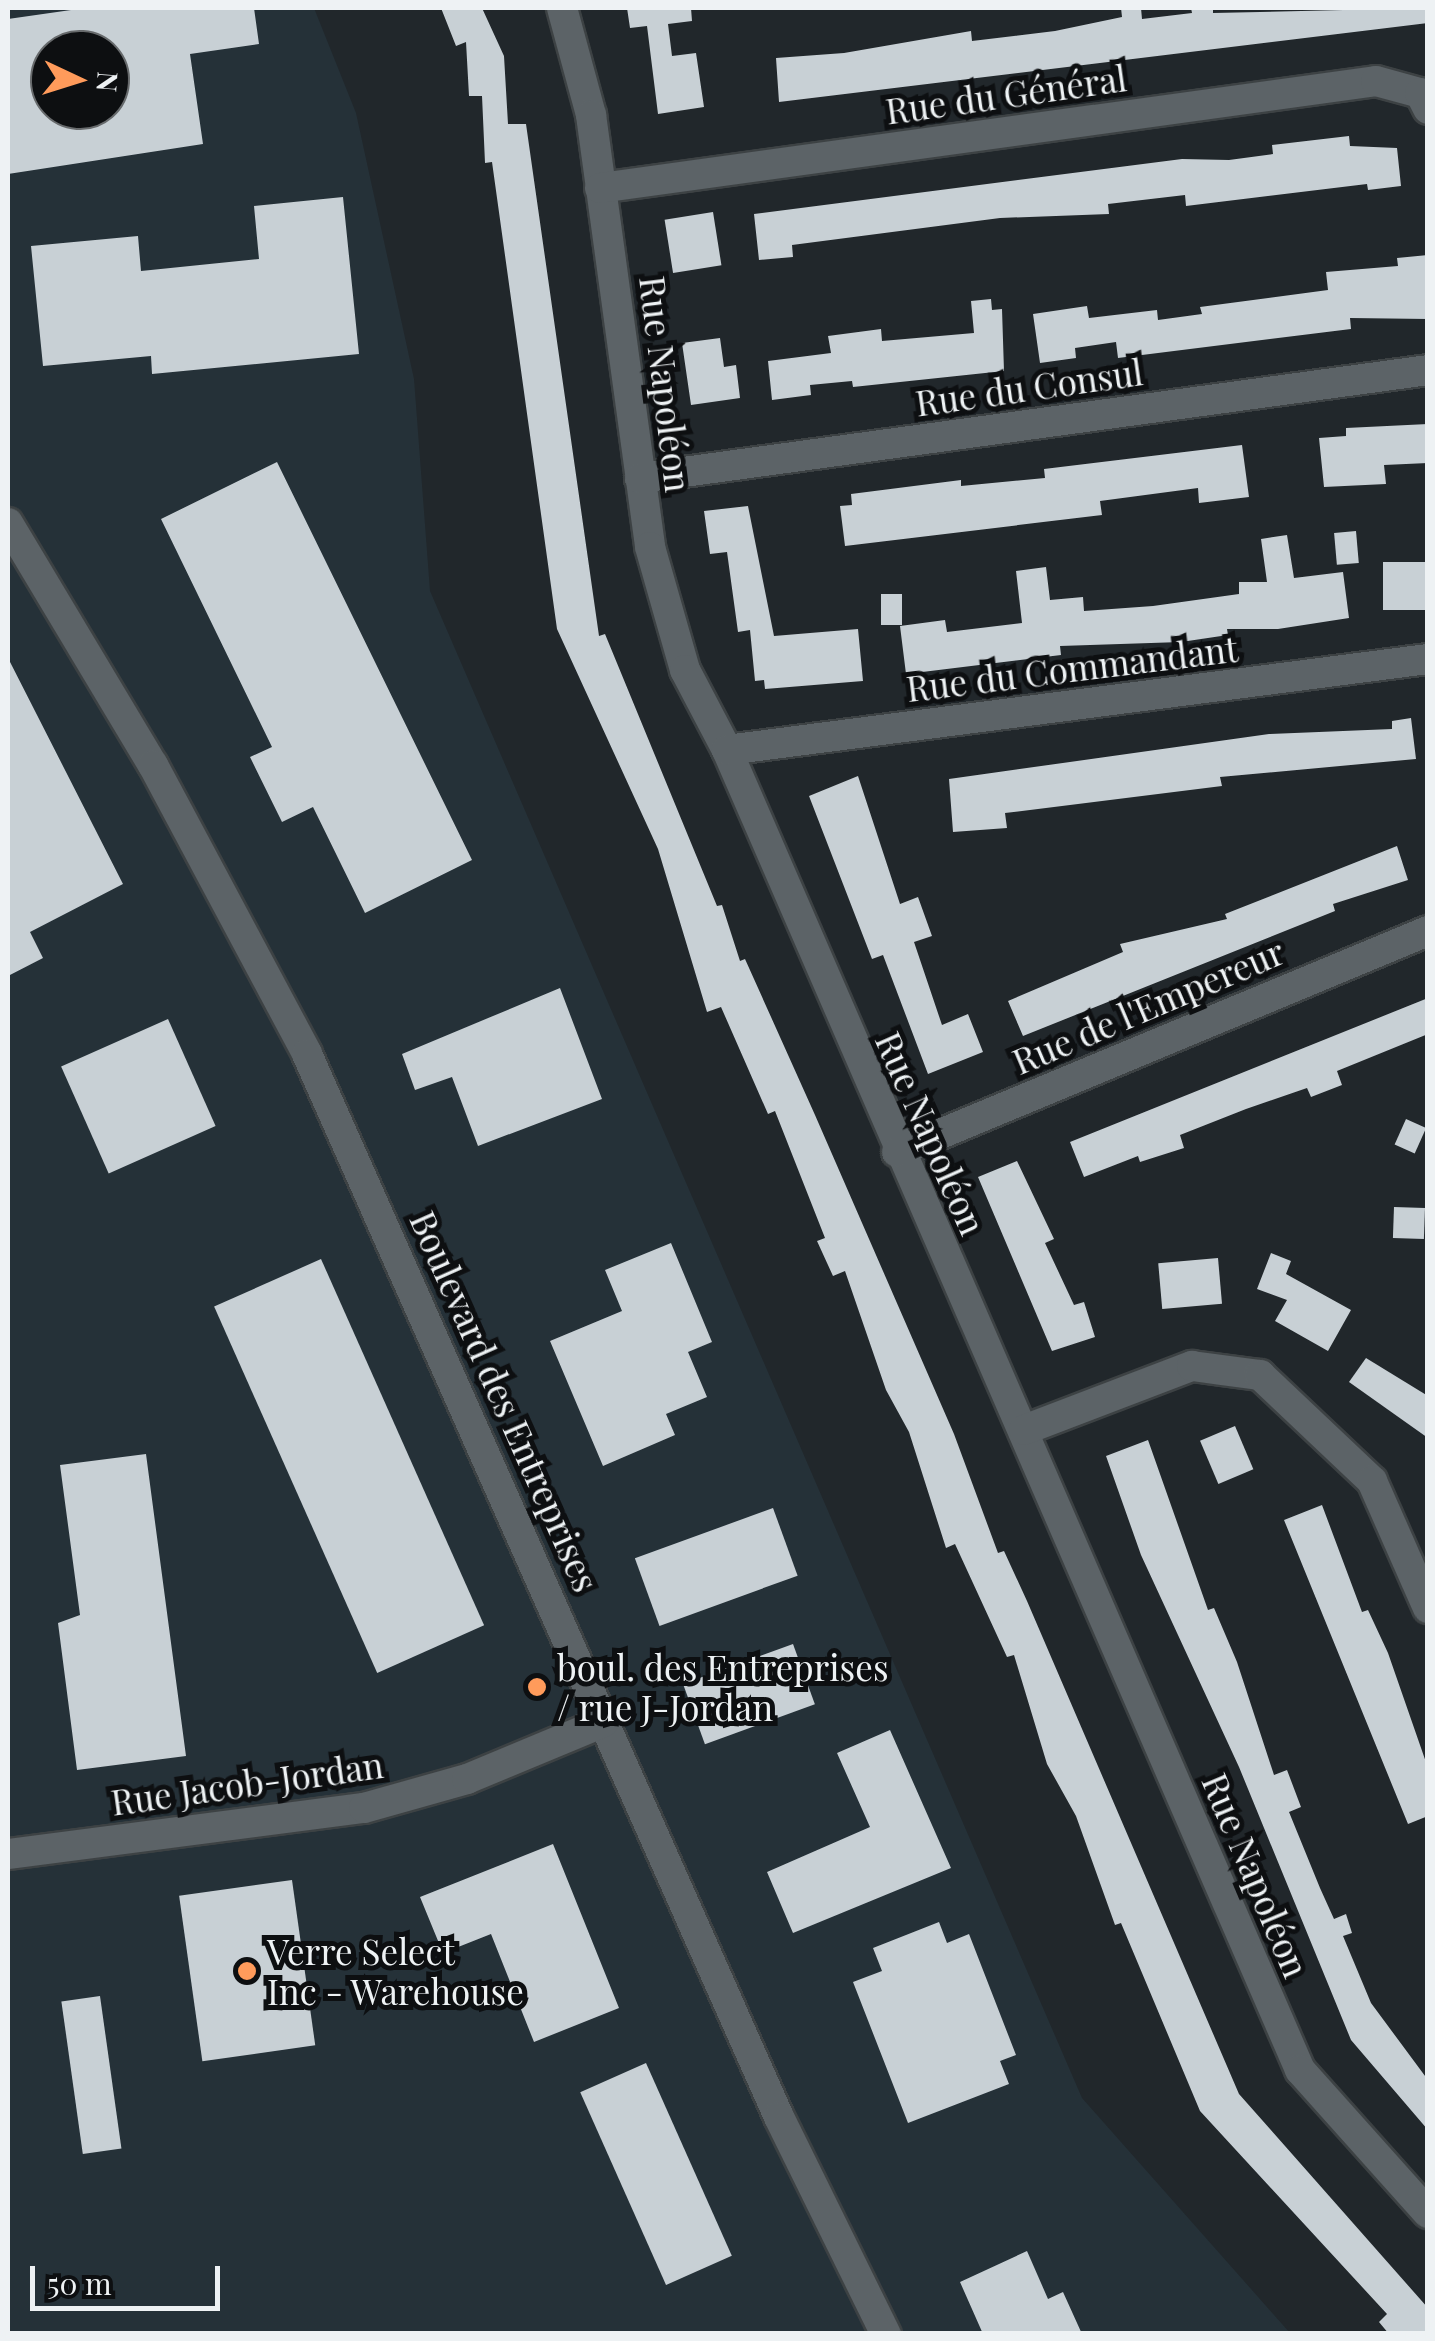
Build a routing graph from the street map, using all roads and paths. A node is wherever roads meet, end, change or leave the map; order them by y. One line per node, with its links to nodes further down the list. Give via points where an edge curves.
1 (562, 8): 3 (street, Rue Napoléon, via 580,66)
2 (1424, 101): 3 (street, Rue du Général, via 1376,80)
3 (600, 188): 5 (street, Rue Napoléon)
4 (1428, 370): 5 (street, Rue du Consul)
5 (640, 478): 8 (street, Rue Napoléon, via 664,608 685,670)
6 (8, 524): 13 (street, Boulevard des Entreprises, via 141,744 307,1054)
7 (1428, 660): 8 (street, Rue du Commandant)
8 (727, 750): 10 (street, Rue Napoléon)
9 (1428, 930): 10 (street, Rue de l'Empereur)
10 (896, 1152): 11 (street, Rue Napoléon)
11 (1024, 1430): 12 (street, via 1192,1366 1260,1376 1372,1481); 15 (street, Rue Napoléon, via 1300,2070)
12 (1428, 1608)
13 (604, 1722): 14 (street, Rue Jacob-Jordan, via 467,1779 364,1808); 16 (street, Boulevard des Entreprises, via 797,2156)
14 (8, 1854)
15 (1428, 2213)
16 (886, 2334)

